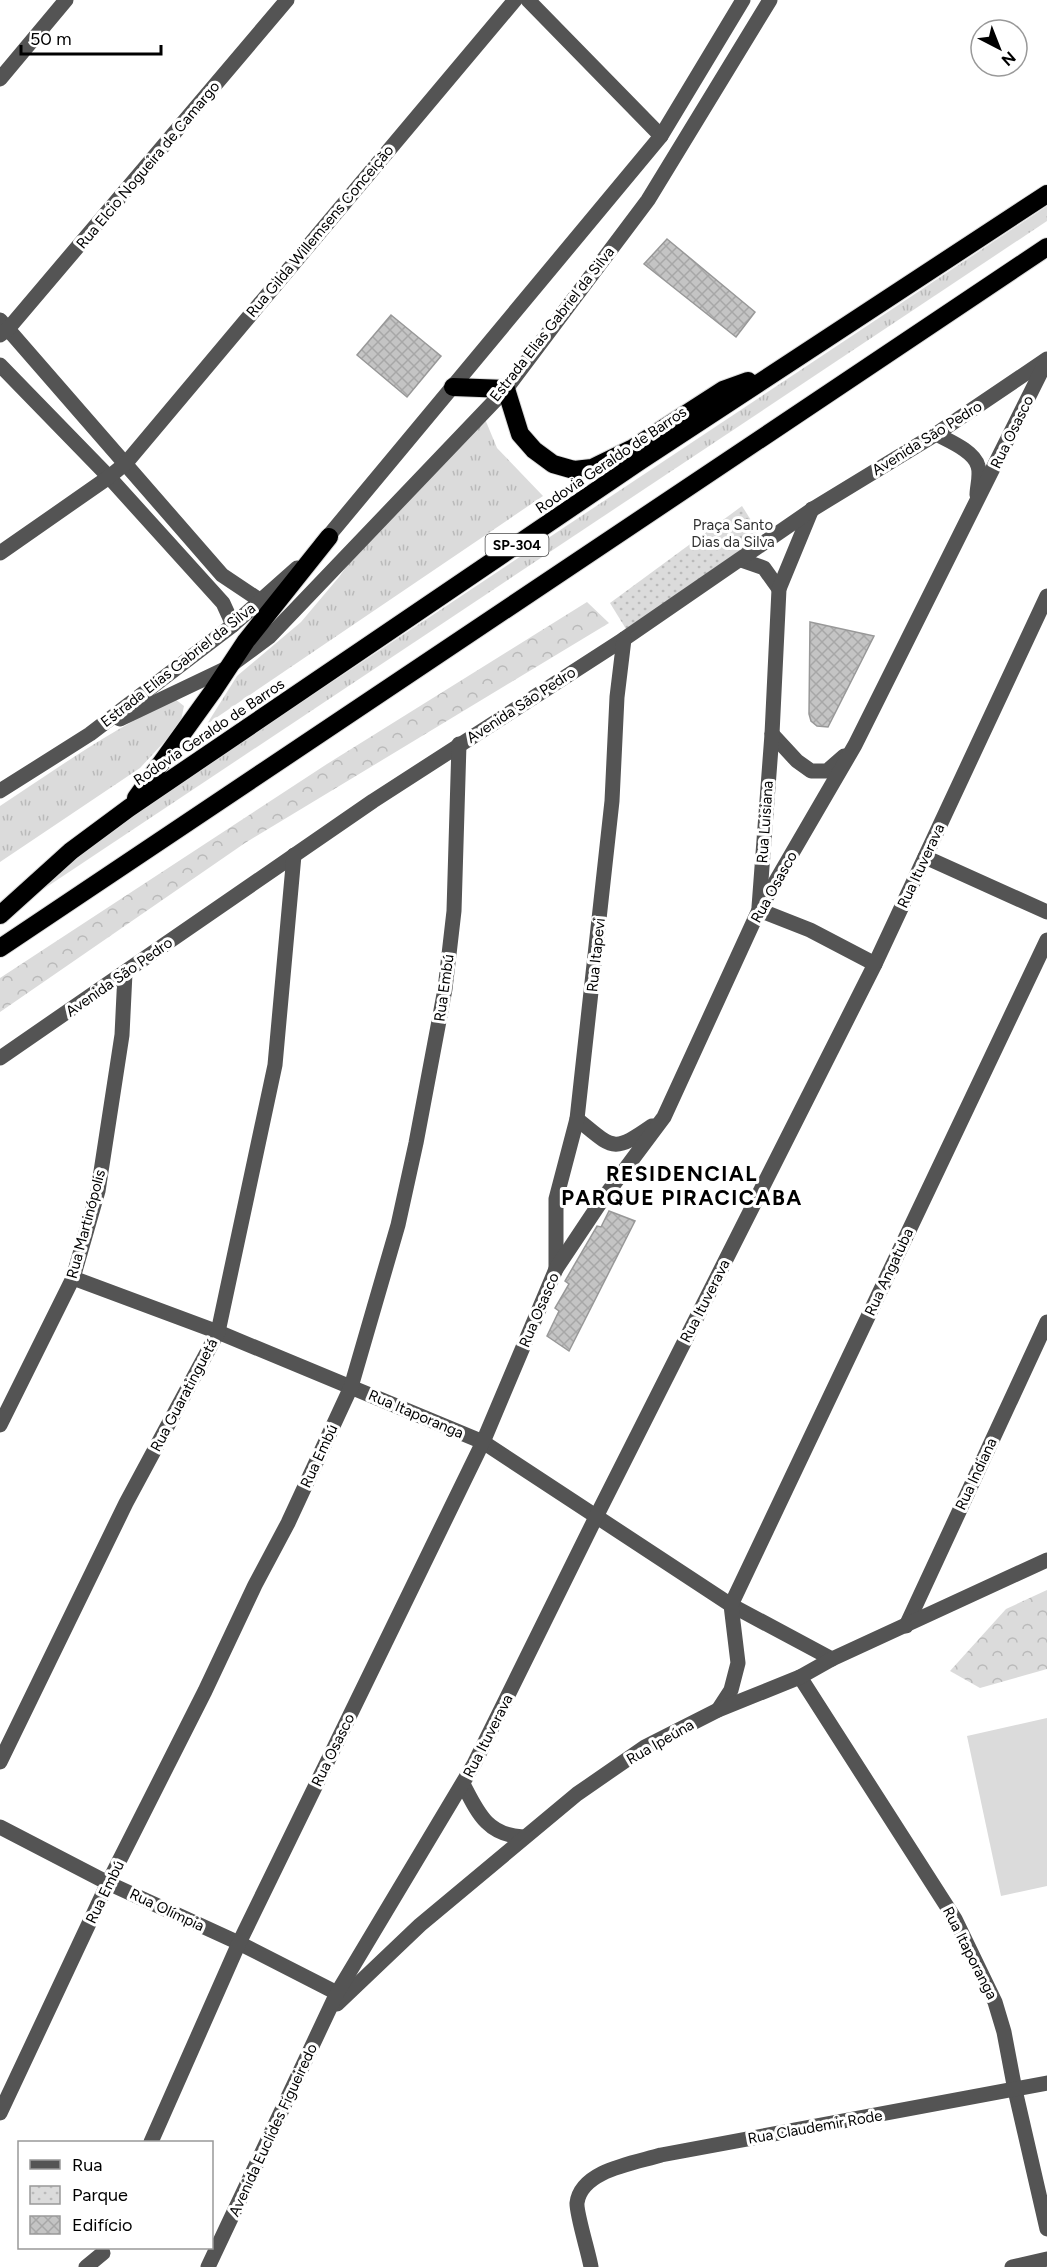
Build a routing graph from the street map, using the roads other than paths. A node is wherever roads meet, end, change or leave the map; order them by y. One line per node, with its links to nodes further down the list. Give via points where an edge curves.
1 (66, 0): 7 (street)
2 (287, 0): 12 (street, Rua Elcio Nogueira de Camargo)
3 (514, 0): 19 (street, Rua Gilda Willemsens Conceição)
4 (528, 0): 8 (street)
5 (743, 0): 8 (street, Estrada Elias Gabriel da Silva)
6 (770, 0): 17 (street, Estrada Elias Gabriel da Silva, via 648,200)
7 (0, 79)
8 (661, 136): 16 (street, Estrada Elias Gabriel da Silva)
9 (1047, 194): 15 (highway, Rodovia Geraldo de Barros / SP-304)
10 (1047, 247): 11 (highway, SP-304)
11 (1039, 260): 44 (highway, SP-304)
12 (3, 328): 19 (street)
13 (1047, 359): 18 (street, Avenida São Pedro); 21 (street, Rua Osasco)
14 (0, 365): 20 (street)
15 (775, 371): 17 (highway, via 723,390 633,448 592,468 574,470 553,464 520,434); 37 (highway, Rodovia Geraldo de Barros / SP-304)
16 (453, 387): 17 (highway); 23 (street, Estrada Elias Gabriel da Silva)
17 (506, 388): 31 (street, Estrada Elias Gabriel da Silva, via 269,637)
18 (936, 434): 21 (street, Rua Osasco, via 973,458 978,467); 22 (street, Avenida São Pedro)
19 (126, 463): 20 (street, Rua Gilda Willemsens Conceição); 28 (street, via 222,575)
20 (109, 477): 24 (street, Rua Gilda Willemsens Conceição); 29 (street, via 223,603)
21 (976, 504): 35 (street, Rua Osasco)
22 (813, 508): 25 (street, Avenida São Pedro); 26 (street, Rua Luisiana)
23 (329, 537): 28 (street, Estrada Elias Gabriel da Silva); 31 (highway)
24 (0, 552)
25 (741, 560): 26 (street, via 764,568); 30 (street, Avenida São Pedro)
26 (779, 590): 33 (street, Rua Luisiana)
27 (1047, 596): 39 (street, Rua Ituverava)
28 (261, 601): 29 (street, Estrada Elias Gabriel da Silva)
29 (233, 625): 32 (street, Estrada Elias Gabriel da Silva)
30 (624, 639): 34 (street, Avenida São Pedro); 49 (street, Rua Itapevi, via 612,801)
31 (227, 668): 32 (street, Estrada Elias Gabriel da Silva); 37 (highway)
32 (90, 734): 36 (street)
33 (772, 734): 35 (street, via 811,771 827,771); 40 (street, Rua Luisiana)
34 (459, 744): 38 (street, Avenida São Pedro); 54 (street, Rua Embú, via 454,911 445,989 398,1225)
35 (855, 745): 40 (street, Rua Osasco)
36 (0, 791)
37 (129, 808): 42 (highway, Rodovia Geraldo de Barros / SP-304, via 71,851)
38 (294, 855): 46 (street, Avenida São Pedro); 53 (street, Rua Guaratinguetá, via 275,1065)
39 (925, 857): 41 (street); 45 (street, Rua Ituverava)
40 (759, 910): 45 (street, via 810,930); 48 (street, Rua Osasco)
41 (1047, 912)
42 (0, 915)
43 (1047, 940): 59 (street, Rua Angatuba)
44 (0, 948)
45 (875, 964): 57 (street, Rua Ituverava)
46 (126, 973): 47 (street, Avenida São Pedro); 51 (street, Rua Martinópolis, via 122,1035 98,1191)
47 (0, 1058)
48 (664, 1117): 49 (street, via 627,1144 608,1144); 50 (street, Rua Osasco)
49 (577, 1119): 50 (street, Rua Itapevi, via 556,1199)
50 (556, 1269): 56 (street, Rua Osasco)
51 (74, 1278): 53 (street, Rua Itaporanga); 55 (street, Rua Martinópolis)
52 (1047, 1322): 60 (street, Rua Indiana)
53 (218, 1332): 54 (street, Rua Itaporanga); 64 (street, Rua Guaratinguetá, via 126,1503)
54 (351, 1387): 56 (street, Rua Itaporanga); 68 (street, Rua Embú, via 288,1523)
55 (0, 1425)
56 (483, 1443): 57 (street, Rua Itaporanga); 69 (street, Rua Osasco)
57 (596, 1517): 59 (street, Rua Itaporanga); 65 (street, Rua Ituverava)
58 (1047, 1560): 60 (street, Rua Ipeúna)
59 (730, 1605): 61 (street, Rua Itaporanga); 63 (street, via 738,1663 730,1690)
60 (906, 1626): 61 (street, Rua Ipeúna)
61 (832, 1659): 62 (street, Rua Ipeúna)
62 (800, 1677): 63 (street, Rua Ipeúna); 73 (street, Rua Itaporanga, via 956,1918 995,2002)
63 (718, 1710): 67 (street, Rua Ipeúna, via 645,1747)
64 (0, 1762)
65 (463, 1784): 67 (street, via 474,1806 494,1830 506,1836); 70 (street, Rua Ituverava)
66 (0, 1827): 68 (street, Rua Olímpia)
67 (523, 1837): 71 (street, Rua Ipeúna, via 420,1925)
68 (108, 1883): 69 (street, Rua Olímpia); 74 (street, Rua Embú)
69 (239, 1943): 70 (street, Rua Olímpia); 75 (street, Rua Osasco)
70 (337, 1993): 71 (street, Avenida Euclides Figueiredo)
71 (328, 2012): 80 (street, Avenida Euclides Figueiredo)
72 (1047, 2083): 73 (street, Rua Claudemir Rode)
73 (1015, 2090): 76 (street, Rua Itaporanga); 81 (street, Rua Claudemir Rode, via 661,2155 605,2172 586,2183 577,2204)
74 (0, 2113)
75 (152, 2141)
76 (1047, 2229)
77 (102, 2256): 79 (street)
78 (1047, 2259): 82 (street)
79 (86, 2267)
80 (208, 2267)
81 (591, 2267)
82 (1012, 2267)

